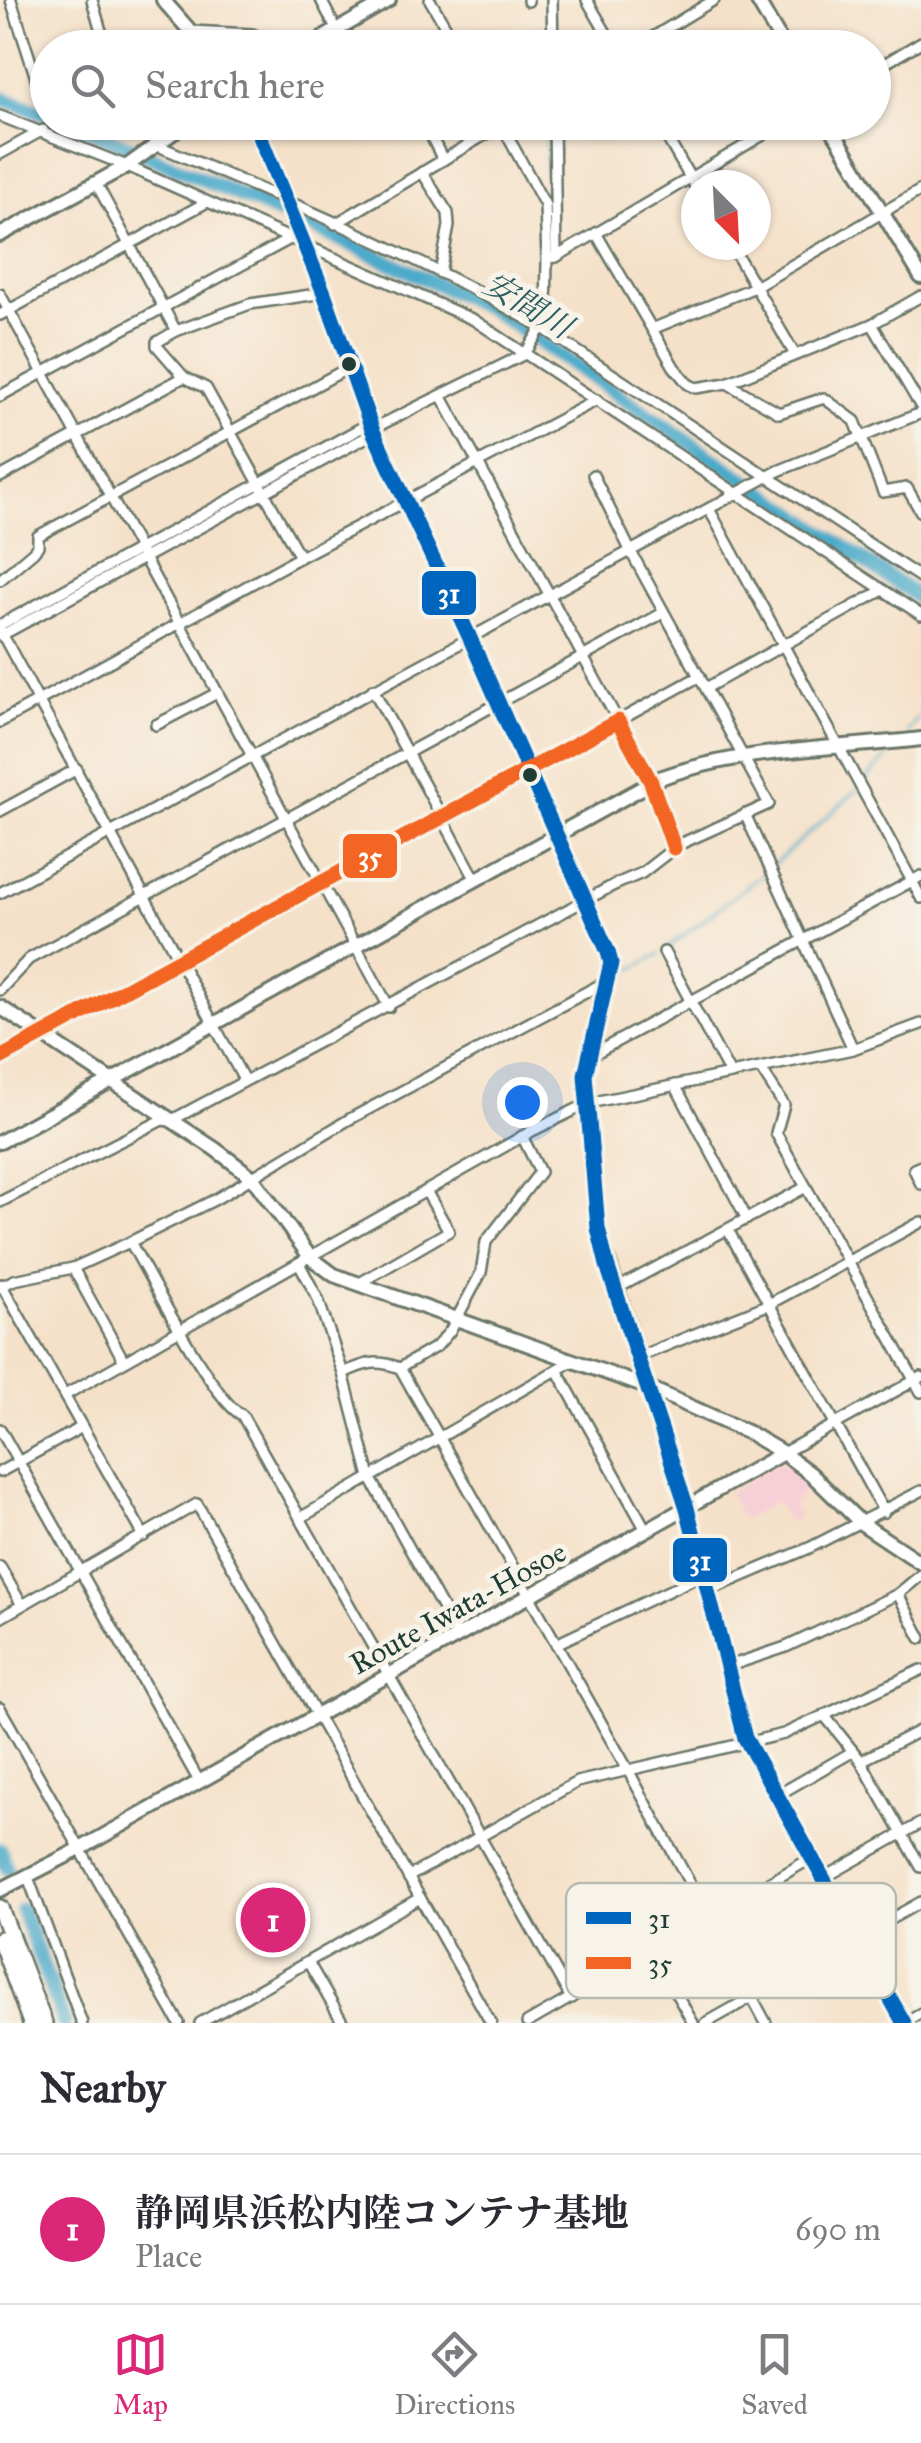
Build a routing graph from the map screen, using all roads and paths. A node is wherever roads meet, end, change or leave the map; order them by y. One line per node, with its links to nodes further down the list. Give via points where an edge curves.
1 (11, 0): 20 (street)
2 (92, 0): 11 (street)
3 (163, 0): 12 (street)
4 (321, 0): 13 (street)
5 (389, 0): 13 (street)
6 (430, 0): 14 (street)
7 (552, 0): 15 (street)
8 (587, 0): 16 (street)
9 (714, 0): 17 (street)
10 (757, 0): 18 (street)
11 (101, 30)
12 (189, 30)
13 (337, 30)
14 (448, 30)
15 (552, 30)
16 (604, 30)
17 (665, 30)
18 (774, 30)
19 (921, 42): 21 (street)
20 (30, 59)
21 (891, 60)
22 (0, 116): 23 (street)
23 (30, 126)
24 (30, 137): 37 (street)
25 (66, 140): 39 (street)
26 (156, 140): 36 (street)
27 (163, 140): 36 (street)
28 (261, 140): 47 (street)
29 (433, 140): 38 (street)
30 (475, 140): 38 (street)
31 (511, 140): 54 (street, via 545,204)
32 (554, 140): 54 (street)
33 (668, 140): 40 (street)
34 (758, 140): 41 (street)
35 (838, 140): 48 (street)
36 (159, 143): 39 (street); 47 (street)
37 (0, 154)
38 (443, 160): 42 (street)
39 (127, 166): 43 (street); 46 (street)
40 (686, 170)
41 (713, 170)
42 (422, 172): 49 (street); 56 (street, via 448,213)
43 (96, 183): 51 (street); 53 (street)
44 (681, 189): 50 (street)
45 (921, 190): 48 (street)
46 (206, 202): 52 (street); 53 (street)
47 (286, 203): 49 (street); 52 (street)
48 (880, 213): 57 (street); 58 (street)
49 (335, 224): 56 (street)
50 (596, 233): 54 (street); 65 (street)
51 (0, 235)
52 (298, 242): 60 (street); 62 (street); 68 (street, via 474,320)
53 (130, 245): 62 (street); 63 (street)
54 (551, 257): 67 (street)
55 (740, 260): 58 (street)
56 (440, 274): 67 (street)
57 (921, 277)
58 (755, 286): 65 (street); 69 (street)
59 (0, 294): 63 (street)
60 (324, 294): 66 (street, via 250,304); 70 (street)
61 (921, 296): 64 (street)
62 (164, 308): 66 (street); 71 (street)
63 (4, 313): 71 (street)
64 (872, 324): 69 (street); 77 (street)
65 (652, 329): 73 (street, via 688,384)
66 (176, 331): 72 (street, via 157,346)
67 (547, 332): 68 (street); 84 (street)
68 (526, 353): 75 (street); 76 (street)
69 (794, 353): 73 (street)
70 (350, 366): 78 (street); 79 (street)
71 (43, 374): 74 (street); 80 (street)
72 (184, 377): 79 (street, via 206,388); 80 (street)
73 (726, 382): 81 (street, via 779,413 824,398 856,422)
74 (0, 396)
75 (442, 397): 78 (street); 82 (street)
76 (597, 400): 82 (street); 87 (street)
77 (921, 410): 81 (street)
78 (372, 429): 86 (street); 89 (street)
79 (231, 431): 86 (street); 88 (street)
80 (76, 435): 85 (street); 88 (street)
81 (862, 438): 84 (street); 91 (street, via 883,492 907,488)
82 (476, 462): 89 (street); 98 (street)
83 (593, 475): 92 (street)
84 (767, 477): 87 (street); 95 (street)
85 (0, 478)
86 (262, 488): 93 (street); 94 (street)
87 (737, 493): 90 (street); 97 (street)
88 (110, 497): 93 (street); 96 (street, via 38,536 33,552)
89 (406, 499): 94 (street); 103 (street)
90 (710, 509): 92 (street); 104 (street)
91 (921, 512)
92 (631, 552): 98 (street); 99 (street)
93 (143, 554): 101 (street); 102 (street)
94 (300, 557): 101 (street)
95 (921, 578)
96 (0, 580)
97 (883, 590): 100 (street); 104 (street)
98 (550, 595): 103 (street); 105 (street)
99 (664, 612): 105 (street); 106 (street)
100 (921, 615)
101 (180, 624): 109 (street); 110 (street)
102 (1, 632): 110 (street)
103 (469, 636): 108 (street); 111 (street)
104 (785, 645): 107 (street); 116 (street)
105 (583, 657): 111 (street); 112 (street)
106 (700, 676): 107 (street); 112 (street)
107 (706, 688): 119 (street)
108 (372, 690): 117 (street); 118 (street)
109 (218, 694): 114 (street); 118 (street)
110 (37, 701): 113 (street); 120 (street)
111 (499, 704): 117 (street); 121 (street)
112 (618, 721): 121 (street); 122 (street)
113 (0, 722)
114 (156, 725)
115 (921, 739): 116 (street)
116 (840, 748): 119 (street); 130 (street)
117 (407, 753): 125 (street); 126 (street)
118 (252, 756): 126 (street); 127 (street)
119 (746, 758): 122 (street, via 682,769); 124 (street, via 768,804)
120 (77, 770): 123 (street); 127 (street)
121 (529, 770): 125 (street); 128 (street)
122 (651, 782): 128 (street); 129 (street)
123 (0, 811)
124 (745, 814): 129 (street); 137 (street)
125 (442, 816): 131 (street); 132 (street)
126 (286, 818): 132 (street); 134 (street)
127 (110, 832): 133 (street); 134 (street)
128 (558, 835): 131 (street); 136 (street)
129 (674, 848): 136 (street, via 642,873)
130 (916, 879): 135 (street); 137 (street)
131 (476, 880): 138 (street)
132 (320, 883): 138 (street); 140 (street)
133 (0, 893)
134 (146, 896): 140 (street); 142 (street, via 29,959)
135 (921, 898)
136 (587, 900): 141 (street, via 611,964); 144 (street)
137 (801, 940): 143 (street); 149 (street)
138 (354, 947): 144 (street); 146 (street)
139 (664, 952): 143 (street)
140 (181, 960): 146 (street); 148 (street)
141 (607, 981): 150 (street); 162 (street)
142 (0, 990)
143 (692, 1000): 150 (street); 153 (street)
144 (388, 1006): 154 (street)
145 (0, 1008): 148 (street)
146 (215, 1024): 154 (street); 155 (street)
147 (921, 1024): 149 (street)
148 (40, 1036): 151 (street); 155 (street)
149 (854, 1049): 152 (street)
150 (590, 1056): 157 (street)
151 (0, 1058)
152 (761, 1069): 153 (street); 164 (street, via 784,1105 776,1133)
153 (730, 1074): 156 (street)
154 (244, 1080): 158 (street)
155 (110, 1082): 158 (street); 160 (street)
156 (675, 1085): 157 (street); 167 (street)
157 (589, 1103): 159 (street); 176 (street, via 598,1228)
158 (170, 1120): 162 (street); 166 (street)
159 (522, 1136): 165 (street); 178 (street, via 540,1172 486,1242 481,1273)
160 (0, 1142)
161 (921, 1166): 163 (street, via 914,1169)
162 (252, 1178): 170 (street); 171 (street)
163 (921, 1184)
164 (806, 1187): 167 (street); 172 (street)
165 (426, 1190): 171 (street); 175 (street, via 449,1231)
166 (0, 1202)
167 (747, 1219): 169 (street)
168 (921, 1222): 172 (street)
169 (728, 1230): 176 (street); 177 (street)
170 (130, 1242): 173 (street); 179 (street)
171 (305, 1260): 175 (street); 179 (street); 185 (street)
172 (846, 1263): 177 (street); 186 (street)
173 (72, 1268): 174 (street); 182 (street)
174 (1, 1285): 189 (street)
175 (356, 1285): 178 (street)
176 (616, 1289): 180 (street)
177 (767, 1305): 180 (street); 190 (street)
178 (456, 1318): 181 (street); 183 (street, via 442,1342)
179 (182, 1330): 182 (street); 201 (street, via 218,1390 242,1415)
180 (638, 1357): 187 (street)
181 (574, 1360): 184 (street); 187 (street)
182 (124, 1361): 189 (street)
183 (400, 1368): 185 (street, via 385,1361); 193 (street)
184 (556, 1370): 193 (street); 203 (street)
185 (343, 1373): 197 (street)
186 (918, 1379): 188 (street); 190 (street)
187 (649, 1388): 194 (street); 199 (street)
188 (921, 1392)
189 (65, 1395): 191 (street)
190 (834, 1425): 194 (street); 200 (street)
191 (82, 1427): 195 (street); 204 (street)
192 (0, 1429): 195 (street)
193 (438, 1437): 197 (street); 212 (street)
194 (783, 1453): 199 (street, Route Iwata-Hosoe); 202 (street)
195 (18, 1462): 196 (street); 207 (street)
196 (0, 1472)
197 (370, 1477): 201 (street); 215 (street)
198 (921, 1491): 200 (street)
199 (687, 1508): 203 (street, Route Iwata-Hosoe); 208 (street)
200 (884, 1512): 202 (street)
201 (300, 1518): 220 (street)
202 (861, 1523): 205 (street); 210 (street)
203 (646, 1530): 212 (street, Route Iwata-Hosoe)
204 (144, 1536): 207 (street); 223 (street, via 197,1504)
205 (921, 1563)
206 (0, 1567): 213 (street)
207 (80, 1571): 213 (street); 229 (street)
208 (706, 1573): 210 (street); 217 (street)
209 (921, 1574): 211 (street)
210 (710, 1590): 218 (street)
211 (898, 1594): 216 (street); 218 (street)
212 (529, 1596): 215 (street, Route Iwata-Hosoe); 217 (street)
213 (22, 1605): 214 (street)
214 (0, 1618)
215 (458, 1636): 220 (street, Route Iwata-Hosoe)
216 (921, 1638)
217 (556, 1644): 228 (street)
218 (729, 1666): 225 (street)
219 (921, 1670): 222 (street)
220 (388, 1676): 223 (street, Route Iwata-Hosoe); 233 (street)
221 (0, 1708): 234 (street)
222 (824, 1715): 225 (street); 226 (street)
223 (317, 1716): 229 (street, Route Iwata-Hosoe); 238 (street)
224 (921, 1730): 227 (street)
225 (747, 1744): 228 (street); 230 (street)
226 (852, 1752): 227 (street); 230 (street)
227 (862, 1760): 232 (street)
228 (628, 1770): 233 (street, via 576,1782); 240 (street)
229 (200, 1781): 234 (street, Route Iwata-Hosoe)
230 (776, 1796): 235 (street)
231 (921, 1823): 232 (street)
232 (902, 1834): 236 (street); 239 (street)
233 (480, 1836): 238 (street); 250 (street)
234 (80, 1849): 237 (street, Route Iwata-Hosoe); 260 (street)
235 (810, 1858): 239 (street); 241 (street)
236 (921, 1867)
237 (28, 1877): 243 (street, Route Iwata-Hosoe); 259 (street)
238 (408, 1877): 244 (street)
239 (822, 1879): 242 (street)
240 (690, 1883)
241 (767, 1883)
242 (824, 1883)
243 (0, 1890)
244 (420, 1898): 249 (street); 263 (street)
245 (921, 1902): 247 (street)
246 (0, 1908): 258 (main road)
247 (896, 1916)
248 (0, 1939): 257 (main road)
249 (308, 1962): 261 (street); 262 (street)
250 (566, 1989)
251 (571, 1998): 264 (street)
252 (678, 1998): 265 (street)
253 (750, 1998): 266 (street)
254 (753, 1998): 267 (street)
255 (889, 1998): 268 (street)
256 (921, 2012): 268 (street)
257 (31, 2023)
258 (44, 2023)
259 (82, 2023)
260 (179, 2023)
261 (200, 2023)
262 (343, 2023)
263 (491, 2023)
264 (527, 2023)
265 (692, 2023)
266 (706, 2023)
267 (766, 2023)
268 (903, 2023)

